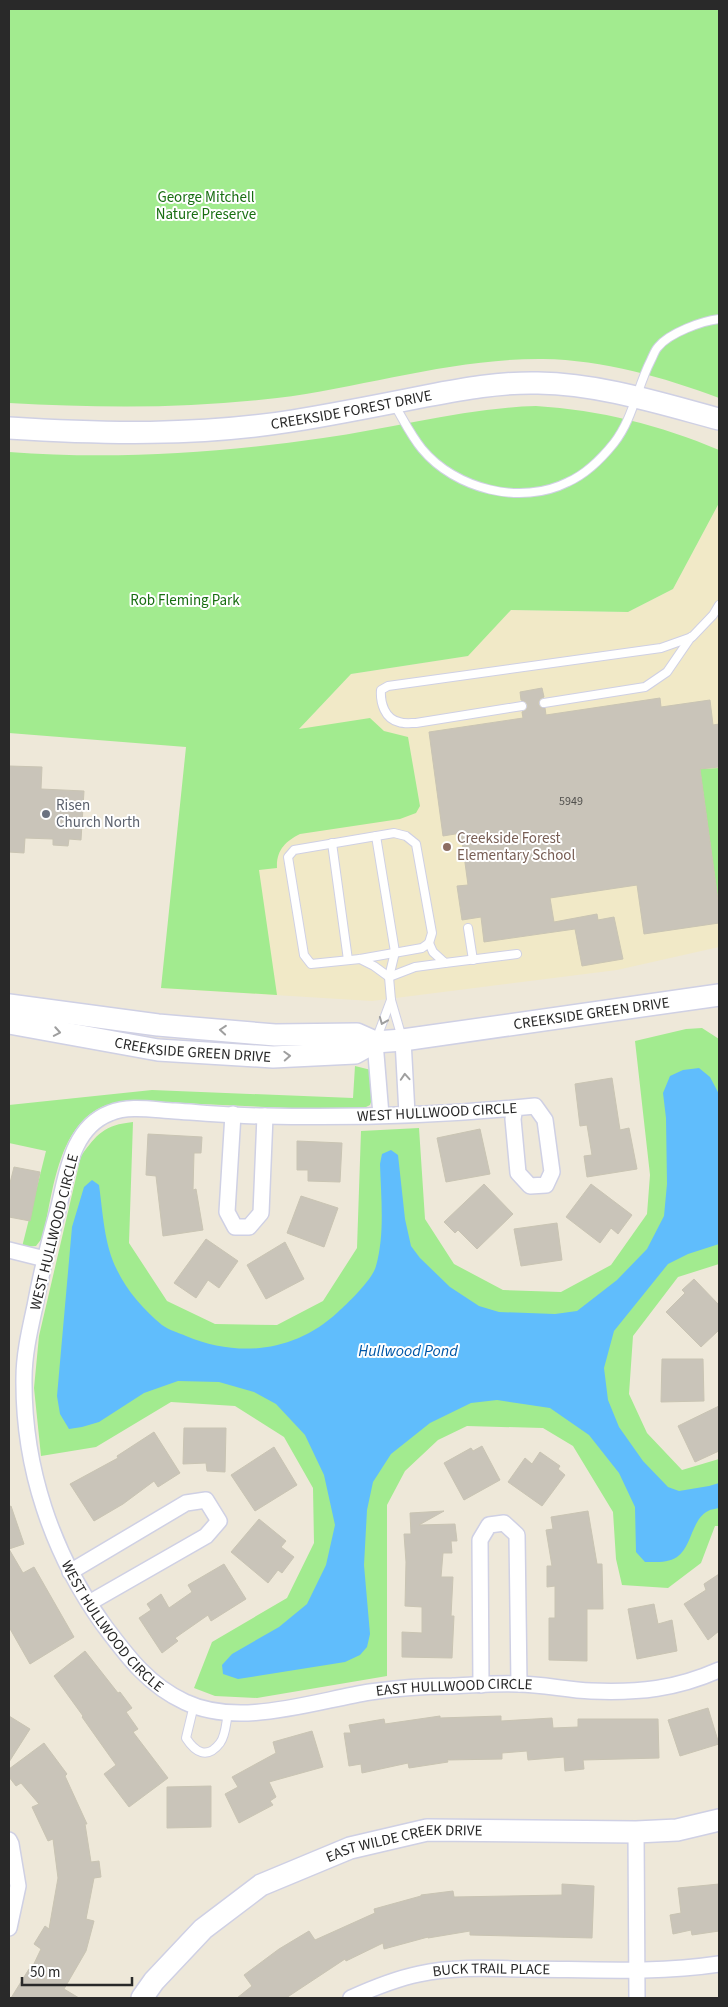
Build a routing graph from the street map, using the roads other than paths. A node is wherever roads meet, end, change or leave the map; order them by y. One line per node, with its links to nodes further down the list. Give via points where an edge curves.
1 (719, 319): 2 (lane, via 702,321 658,346)
2 (635, 396): 3 (main road, CREEKSIDE FOREST DRIVE, via 577,385 536,383 482,386); 3 (lane, via 627,424 594,465 568,483 540,492 515,493 469,483 446,470 423,449); 4 (main road, CREEKSIDE FOREST DRIVE)
3 (392, 402): 6 (main road, CREEKSIDE FOREST DRIVE, via 291,421 175,432 74,433)
4 (690, 411): 5 (main road, CREEKSIDE FOREST DRIVE); 7 (main road, CREEKSIDE FOREST DRIVE)
5 (719, 419)
6 (9, 428)
7 (719, 429)
8 (719, 605): 9 (lane)
9 (716, 618): 10 (lane)
10 (692, 637): 11 (lane, via 667,672 645,687); 12 (lane, via 661,648 388,686 381,690 380,700 387,714 399,722 416,723)
11 (544, 703)
12 (522, 706)
13 (376, 836): 14 (lane); 16 (lane, via 394,833 406,836 416,844 432,933); 17 (lane)
14 (332, 843): 20 (lane); 20 (lane, via 294,850 288,857 304,955 311,964)
15 (468, 928): 21 (lane)
16 (429, 943): 17 (lane, via 422,948); 22 (lane, via 433,952)
17 (395, 952): 19 (lane); 23 (lane)
18 (517, 954): 21 (lane)
19 (360, 959): 20 (lane); 23 (lane)
20 (348, 960)
21 (473, 960): 22 (lane)
22 (446, 963): 23 (lane, via 415,967)
23 (389, 976): 25 (lane)
24 (719, 995): 28 (main road, CREEKSIDE GREEN DRIVE)
25 (391, 1000): 28 (lane); 29 (lane, one-way to 29)
26 (9, 1005): 29 (main road, CREEKSIDE GREEN DRIVE, one-way to 26, via 357,1034 275,1035 158,1025)
27 (9, 1023): 29 (main road, CREEKSIDE GREEN DRIVE, one-way to 29, via 158,1050 273,1057 355,1053)
28 (403, 1040): 29 (main road, CREEKSIDE GREEN DRIVE); 32 (street, one-way to 28)
29 (375, 1042): 33 (street)
30 (515, 1108): 30 (street, WEST HULLWOOD CIRCLE, via 535,1106 545,1120 552,1172 546,1185 530,1186 518,1173 513,1119); 32 (street, WEST HULLWOOD CIRCLE)
31 (233, 1114): 34 (street, WEST HULLWOOD CIRCLE); 34 (street, via 227,1212 235,1227 249,1227 261,1213); 36 (street, WEST HULLWOOD CIRCLE, via 135,1108 109,1113 88,1128 73,1151)
32 (408, 1114): 33 (street, WEST HULLWOOD CIRCLE)
33 (381, 1115): 34 (street, WEST HULLWOOD CIRCLE)
34 (265, 1116)
35 (9, 1250): 36 (street)
36 (44, 1259): 37 (street, WEST HULLWOOD CIRCLE, via 29,1331 24,1375 26,1431 34,1474 51,1531)
37 (70, 1572): 38 (street, WEST HULLWOOD CIRCLE); 38 (street, via 186,1504 206,1500 218,1521 206,1536)
38 (89, 1604): 42 (street, WEST HULLWOOD CIRCLE, via 130,1661 159,1689)
39 (719, 1670): 40 (street, EAST HULLWOOD CIRCLE, via 692,1682 646,1691 591,1691)
40 (519, 1684): 41 (street, EAST HULLWOOD CIRCLE); 41 (street, via 517,1535 504,1523 489,1525 480,1540)
41 (481, 1685): 43 (street, EAST HULLWOOD CIRCLE, via 373,1692 269,1711)
42 (192, 1705): 43 (street, EAST HULLWOOD CIRCLE); 43 (lane, via 186,1738 192,1748 200,1752 210,1751 220,1742)
43 (228, 1713)
44 (719, 1820): 45 (main road, EAST WILDE CREEK DRIVE, via 677,1830)
45 (636, 1832): 49 (street); 50 (main road, EAST WILDE CREEK DRIVE, via 427,1830 350,1848 261,1885 203,1929)
46 (9, 1840): 47 (street, via 18,1886)
47 (9, 1928)
48 (719, 1964): 49 (street, BUCK TRAIL PLACE, via 688,1969)
49 (637, 1970): 51 (street, BUCK TRAIL PLACE, via 464,1968 419,1974 383,1984); 52 (street)
50 (142, 1998)
51 (351, 1998)
52 (637, 1998)

